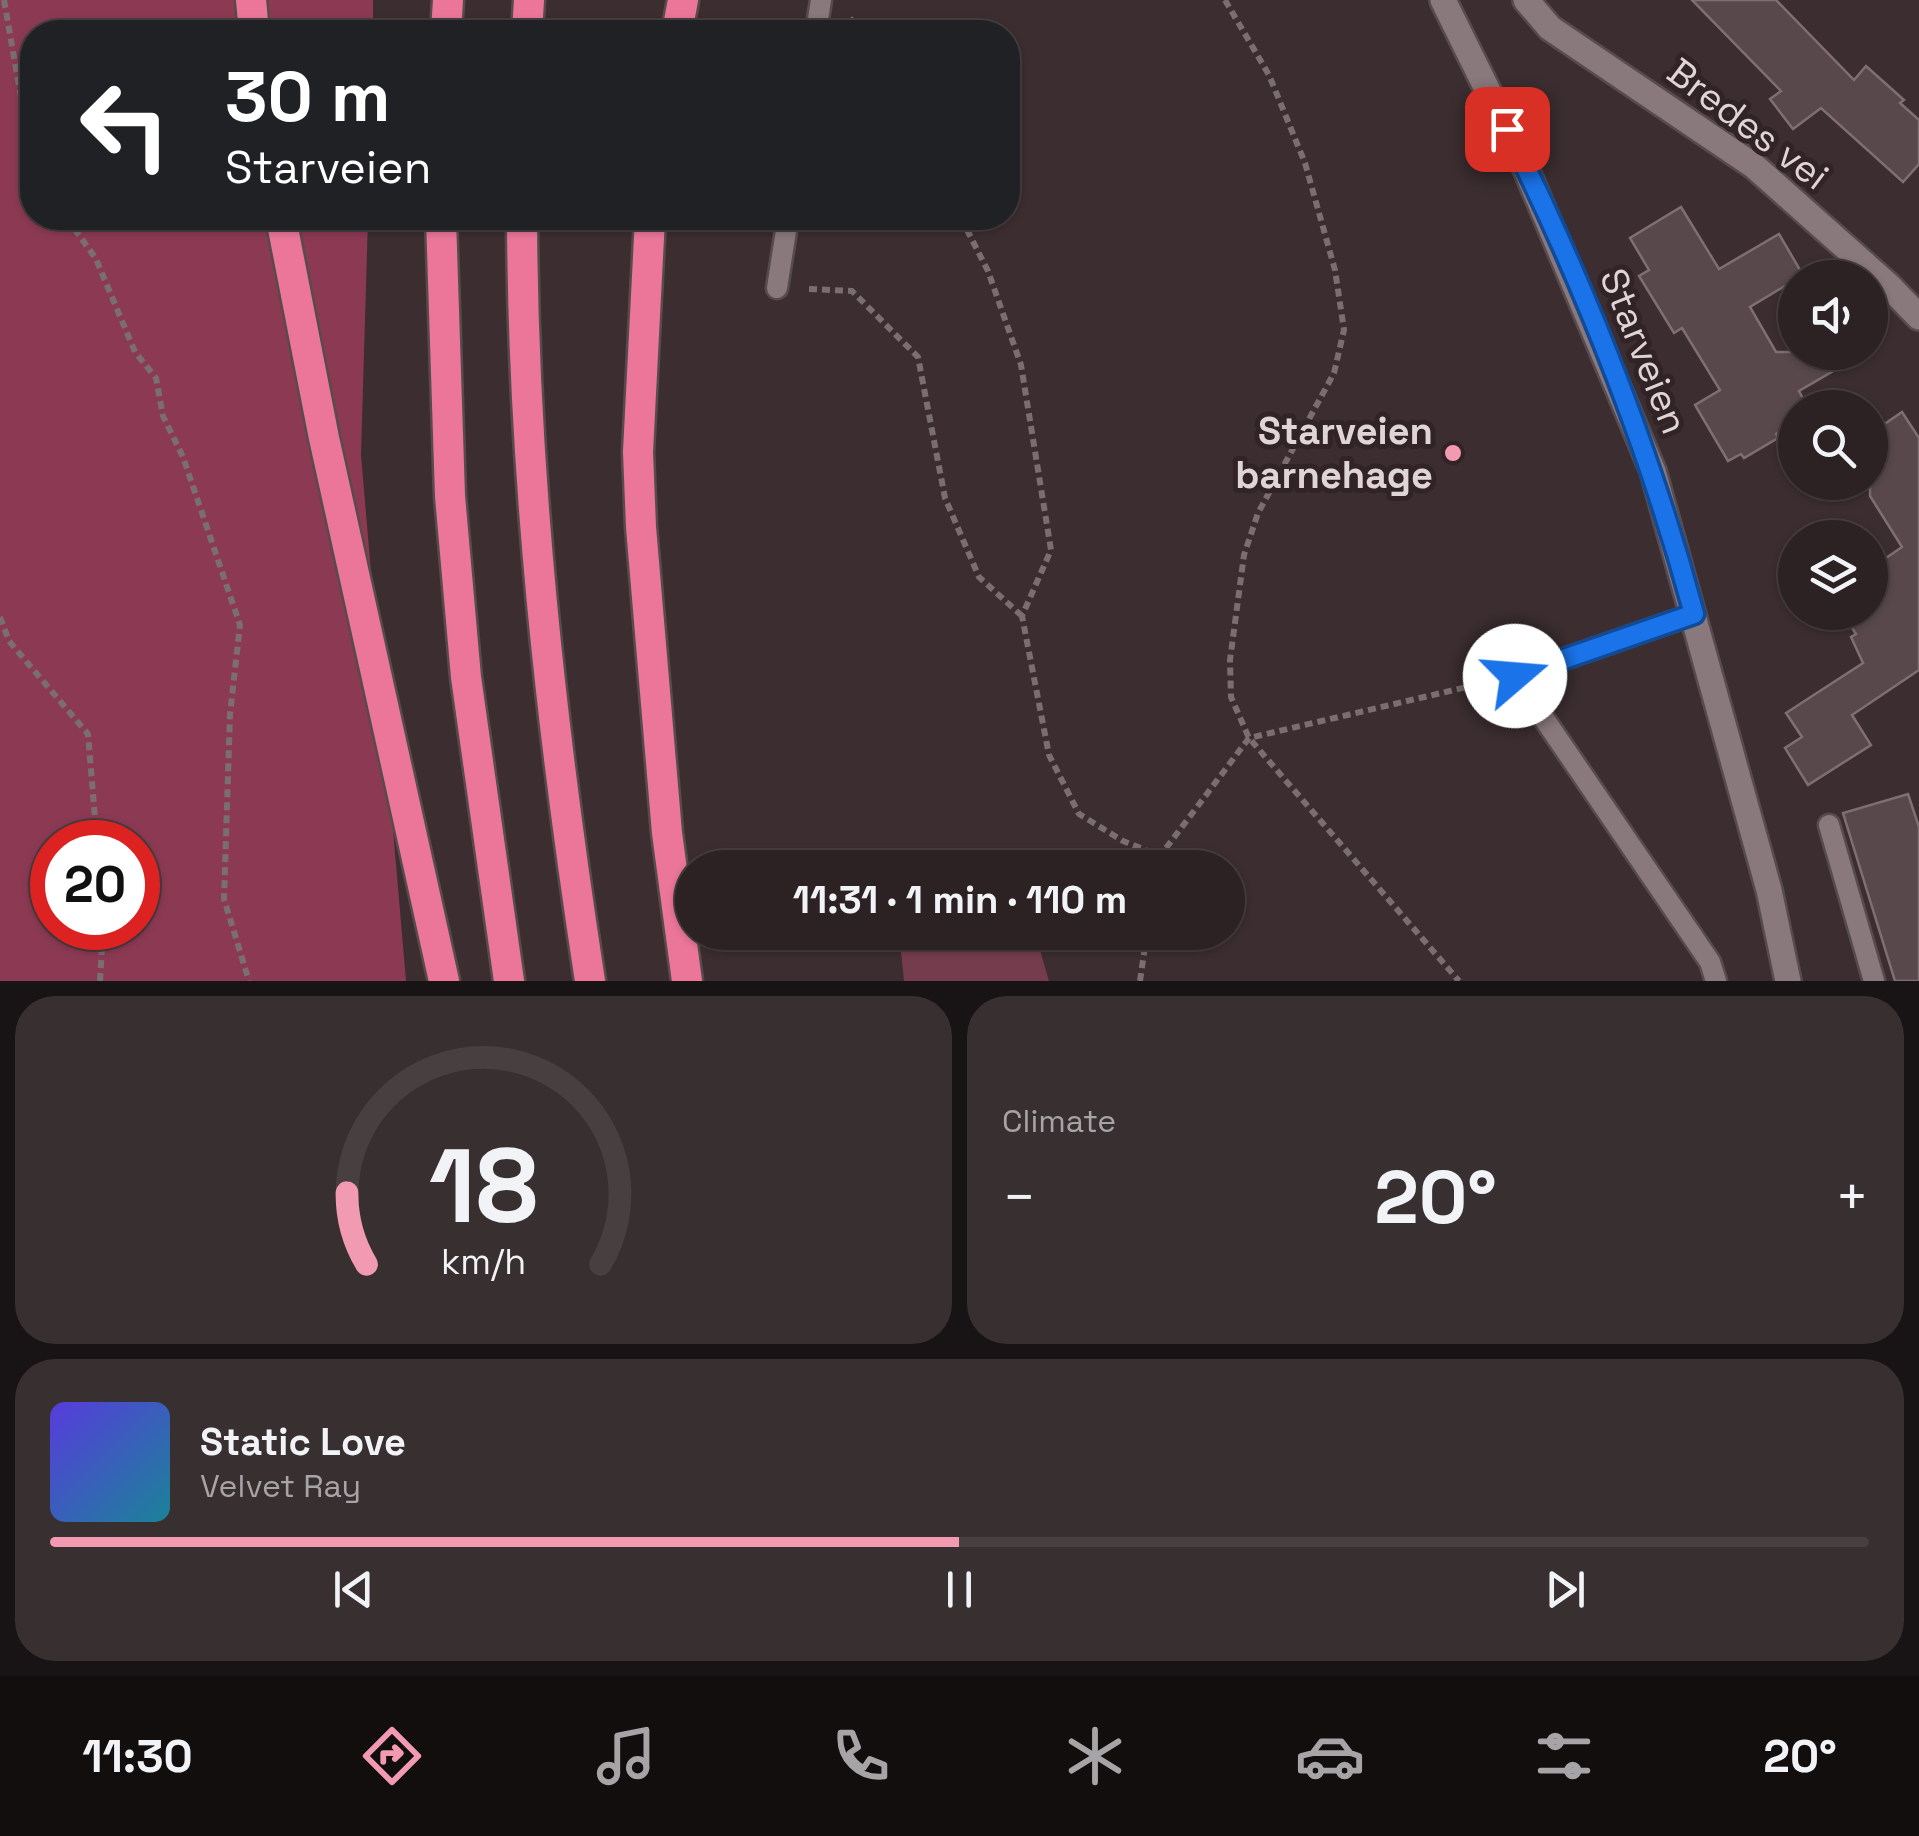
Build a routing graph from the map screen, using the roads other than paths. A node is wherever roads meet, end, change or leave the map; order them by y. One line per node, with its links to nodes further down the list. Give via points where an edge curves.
1 (1443, 0): 10 (street, Starveien, via 1523,162 1653,471)
2 (1526, 0): 9 (street, Bredes vei, via 1550,28 1754,166)
3 (283, 230): 12 (highway)
4 (441, 230): 13 (highway, via 454,550)
5 (522, 230): 14 (highway, via 532,506)
6 (649, 230): 15 (highway, via 640,527)
7 (786, 230): 8 (lane)
8 (777, 288)
9 (1919, 318)
10 (1694, 614): 16 (lane, via 1515,676 1710,962); 17 (street, Starveien)
11 (1829, 825): 18 (lane)
12 (444, 981)
13 (509, 981)
14 (590, 981)
15 (687, 981)
16 (1716, 981)
17 (1788, 981)
18 (1874, 981)

